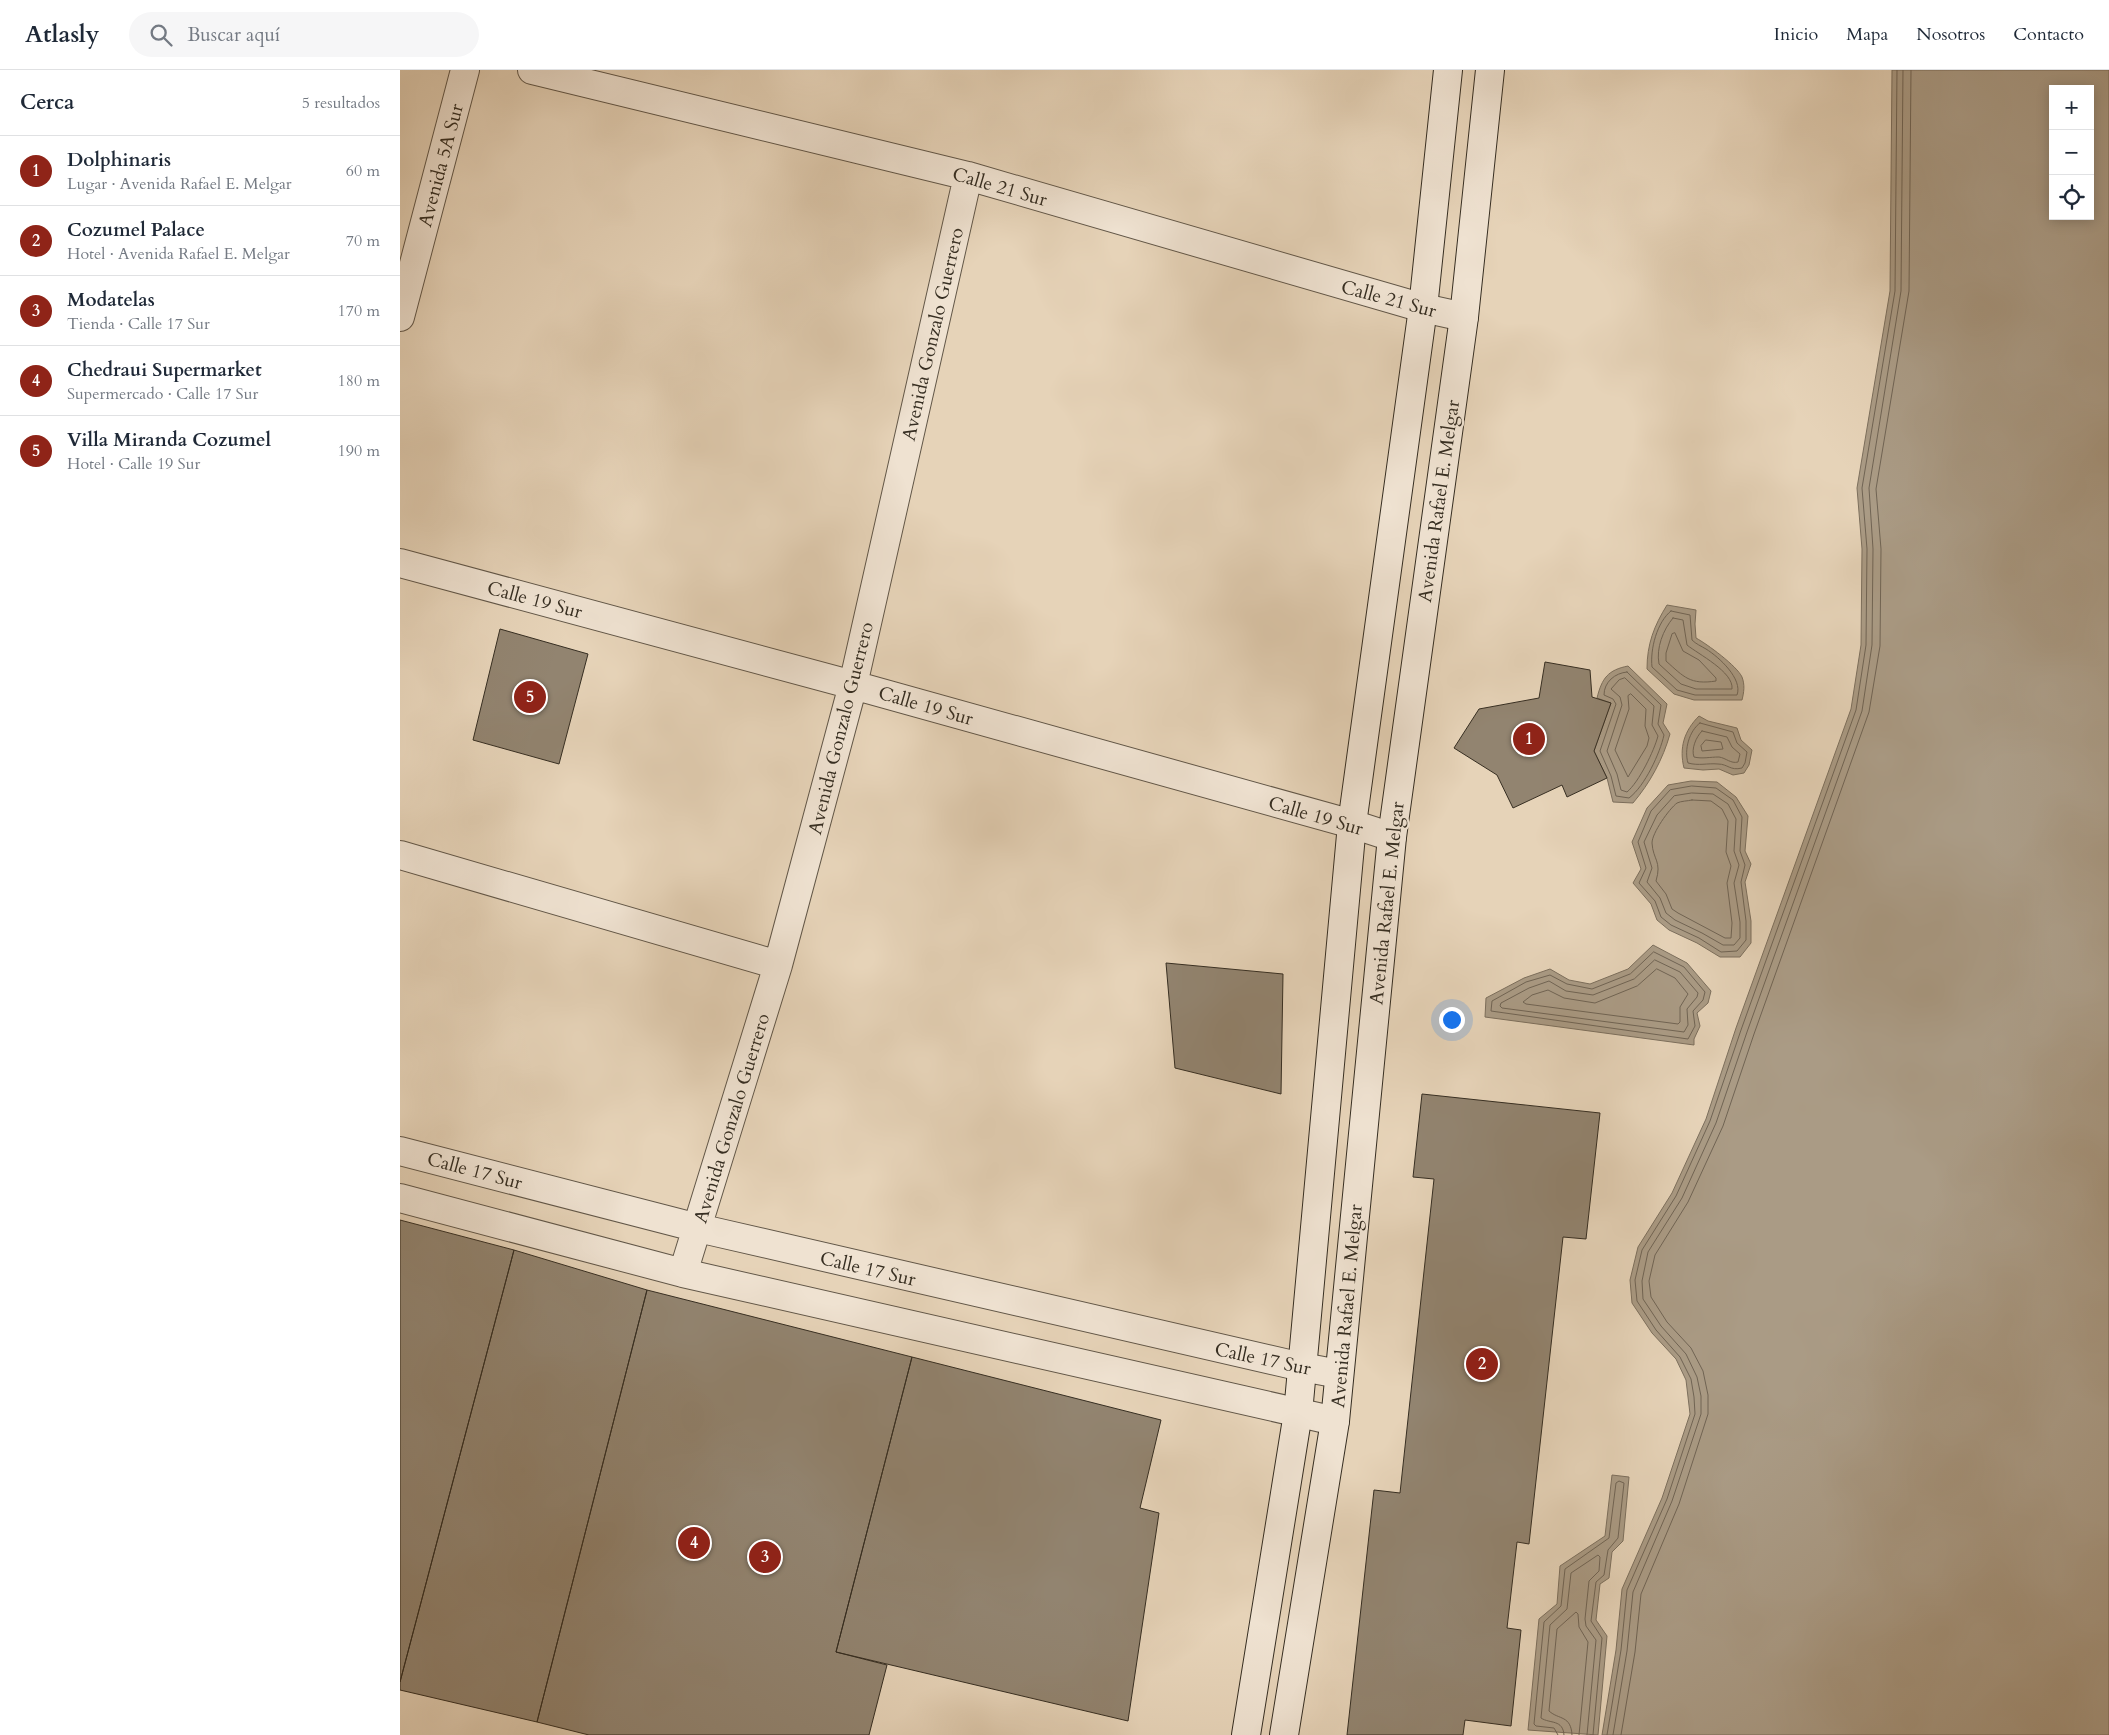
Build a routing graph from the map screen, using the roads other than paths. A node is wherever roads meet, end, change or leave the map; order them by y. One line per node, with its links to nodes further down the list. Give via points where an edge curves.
1 (465, 70): 7 (street, Avenida 5A Sur)
2 (532, 70): 5 (street, Calle 21 Sur)
3 (1448, 70): 6 (street, Avenida Rafael E. Melgar)
4 (1490, 70): 8 (street, Avenida Rafael E. Melgar)
5 (968, 176): 6 (street, Calle 21 Sur); 10 (street, Avenida Gonzalo Guerrero)
6 (1423, 308): 8 (street, Calle 21 Sur); 11 (street, Avenida Rafael E. Melgar)
7 (400, 317)
8 (1464, 317): 12 (street, Avenida Rafael E. Melgar)
9 (400, 563): 10 (street, Calle 19 Sur)
10 (853, 685): 11 (street, Calle 19 Sur); 14 (street, Avenida Gonzalo Guerrero)
11 (1352, 824): 12 (street, Calle 19 Sur); 19 (street, Avenida Rafael E. Melgar)
12 (1392, 837): 20 (street, Avenida Rafael E. Melgar)
13 (400, 855): 14 (street)
14 (778, 965): 17 (street, Avenida Gonzalo Guerrero)
15 (400, 1151): 17 (street, Calle 17 Sur)
16 (400, 1198): 18 (street)
17 (698, 1228): 18 (street, Avenida Gonzalo Guerrero); 19 (street, Calle 17 Sur)
18 (682, 1272): 21 (street)
19 (1302, 1367): 20 (street, Calle 17 Sur); 21 (street, Avenida Rafael E. Melgar)
20 (1339, 1374): 22 (street, Avenida Rafael E. Melgar)
21 (1298, 1413): 22 (street); 23 (street, Avenida Rafael E. Melgar)
22 (1335, 1421): 24 (street, Avenida Rafael E. Melgar)
23 (1246, 1735)
24 (1284, 1735)

